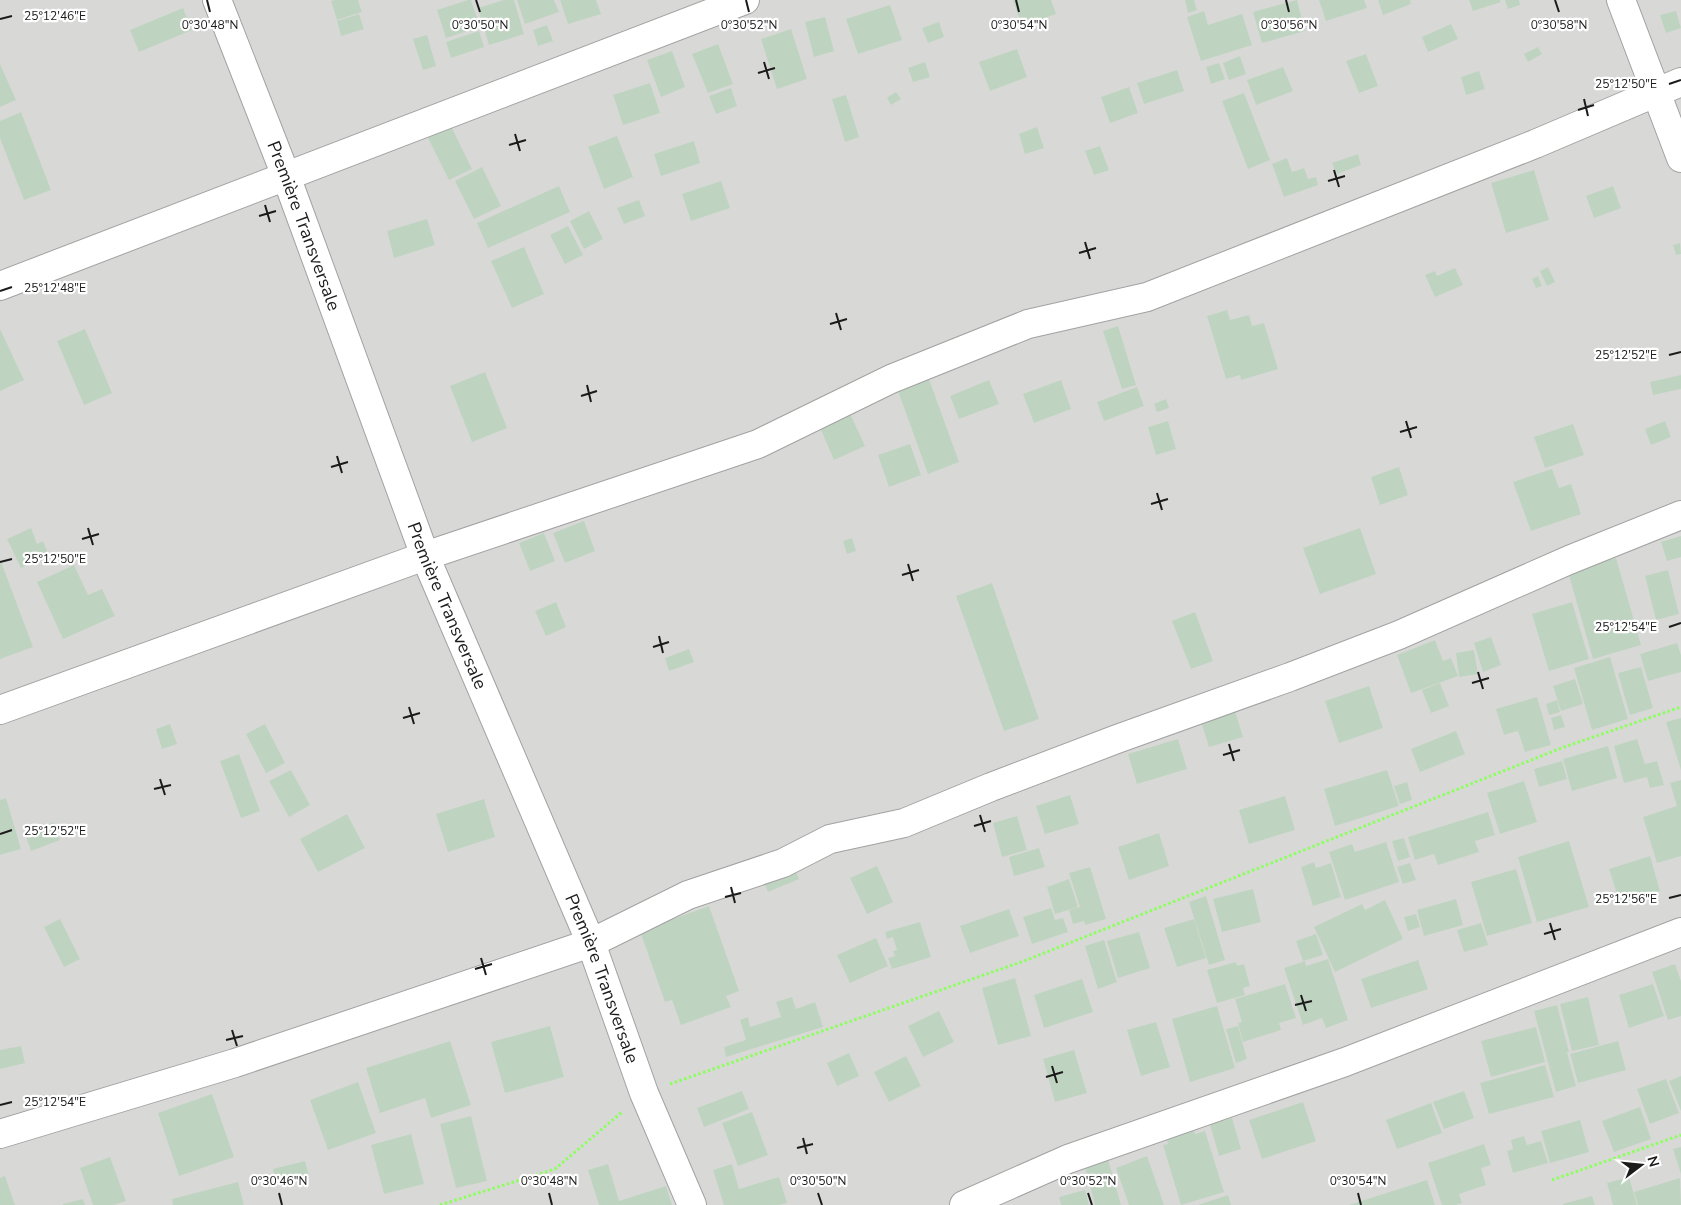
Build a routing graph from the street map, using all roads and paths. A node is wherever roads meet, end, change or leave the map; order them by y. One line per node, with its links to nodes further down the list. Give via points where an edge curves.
1 (217, 0): 7 (street, Première Transversale)
2 (745, 0): 7 (street)
3 (1621, 0): 5 (street)
4 (1681, 82): 5 (street)
5 (1656, 92): 6 (street); 10 (street, via 1535,144 1147,297 1028,324 891,379 758,444)
6 (1681, 158)
7 (286, 176): 8 (street); 10 (street, Première Transversale)
8 (0, 286)
9 (1681, 516): 14 (street, via 1569,560 1399,635 1108,742 904,822 830,840 783,863 688,895)
10 (424, 556): 12 (street); 14 (street, Première Transversale)
11 (1681, 707): 15 (path, via 1564,747 1024,961)
12 (0, 710)
13 (1681, 932): 21 (street, via 1345,1062 1068,1159)
14 (591, 943): 15 (street, Première Transversale); 16 (street, via 235,1063)
15 (644, 1093): 19 (path, via 555,1169); 20 (street, Première Transversale)
16 (0, 1134)
17 (1681, 1135): 18 (path)
18 (1552, 1180)
19 (440, 1205)
20 (692, 1205)
21 (964, 1205)

